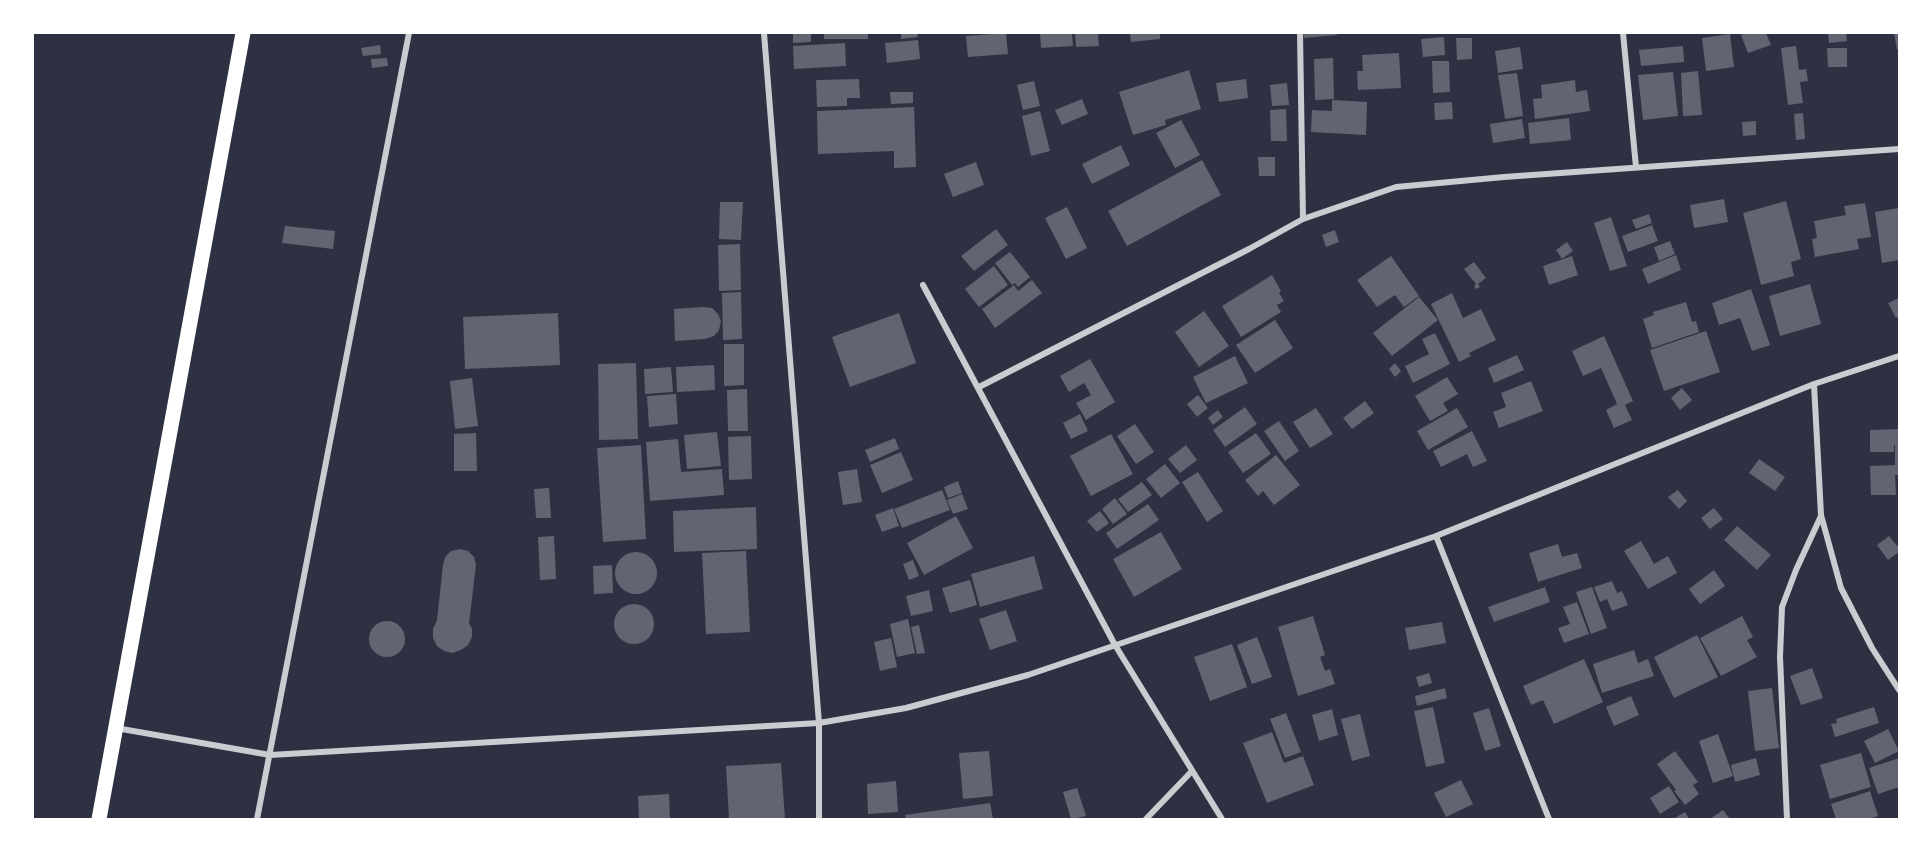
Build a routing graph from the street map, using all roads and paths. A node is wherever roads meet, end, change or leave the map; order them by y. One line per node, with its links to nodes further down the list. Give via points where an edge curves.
1 (243, 33): 18 (main road)
2 (409, 33): 19 (street)
3 (764, 33): 17 (street)
4 (1300, 33): 8 (street)
5 (1623, 33): 7 (street)
6 (1899, 149): 7 (street)
7 (1636, 167): 8 (street, via 1396,187)
8 (1303, 219): 12 (street)
9 (923, 285): 12 (street)
10 (1899, 356): 11 (street)
11 (1814, 384): 13 (street); 14 (street)
12 (979, 387): 15 (street)
13 (1821, 515): 16 (street, via 1841,588); 27 (street, via 1782,607 1779,657)
14 (1436, 536): 15 (street); 26 (street)
15 (1115, 645): 17 (street, via 1028,675 906,708); 20 (street)
16 (1899, 690)
17 (819, 723): 19 (street); 23 (street)
18 (115, 728): 19 (street); 21 (main road)
19 (270, 755): 22 (street)
20 (1192, 771): 24 (street); 25 (street)
21 (99, 819)
22 (257, 819)
23 (819, 819)
24 (1146, 819)
25 (1222, 819)
26 (1549, 819)
27 (1787, 819)

